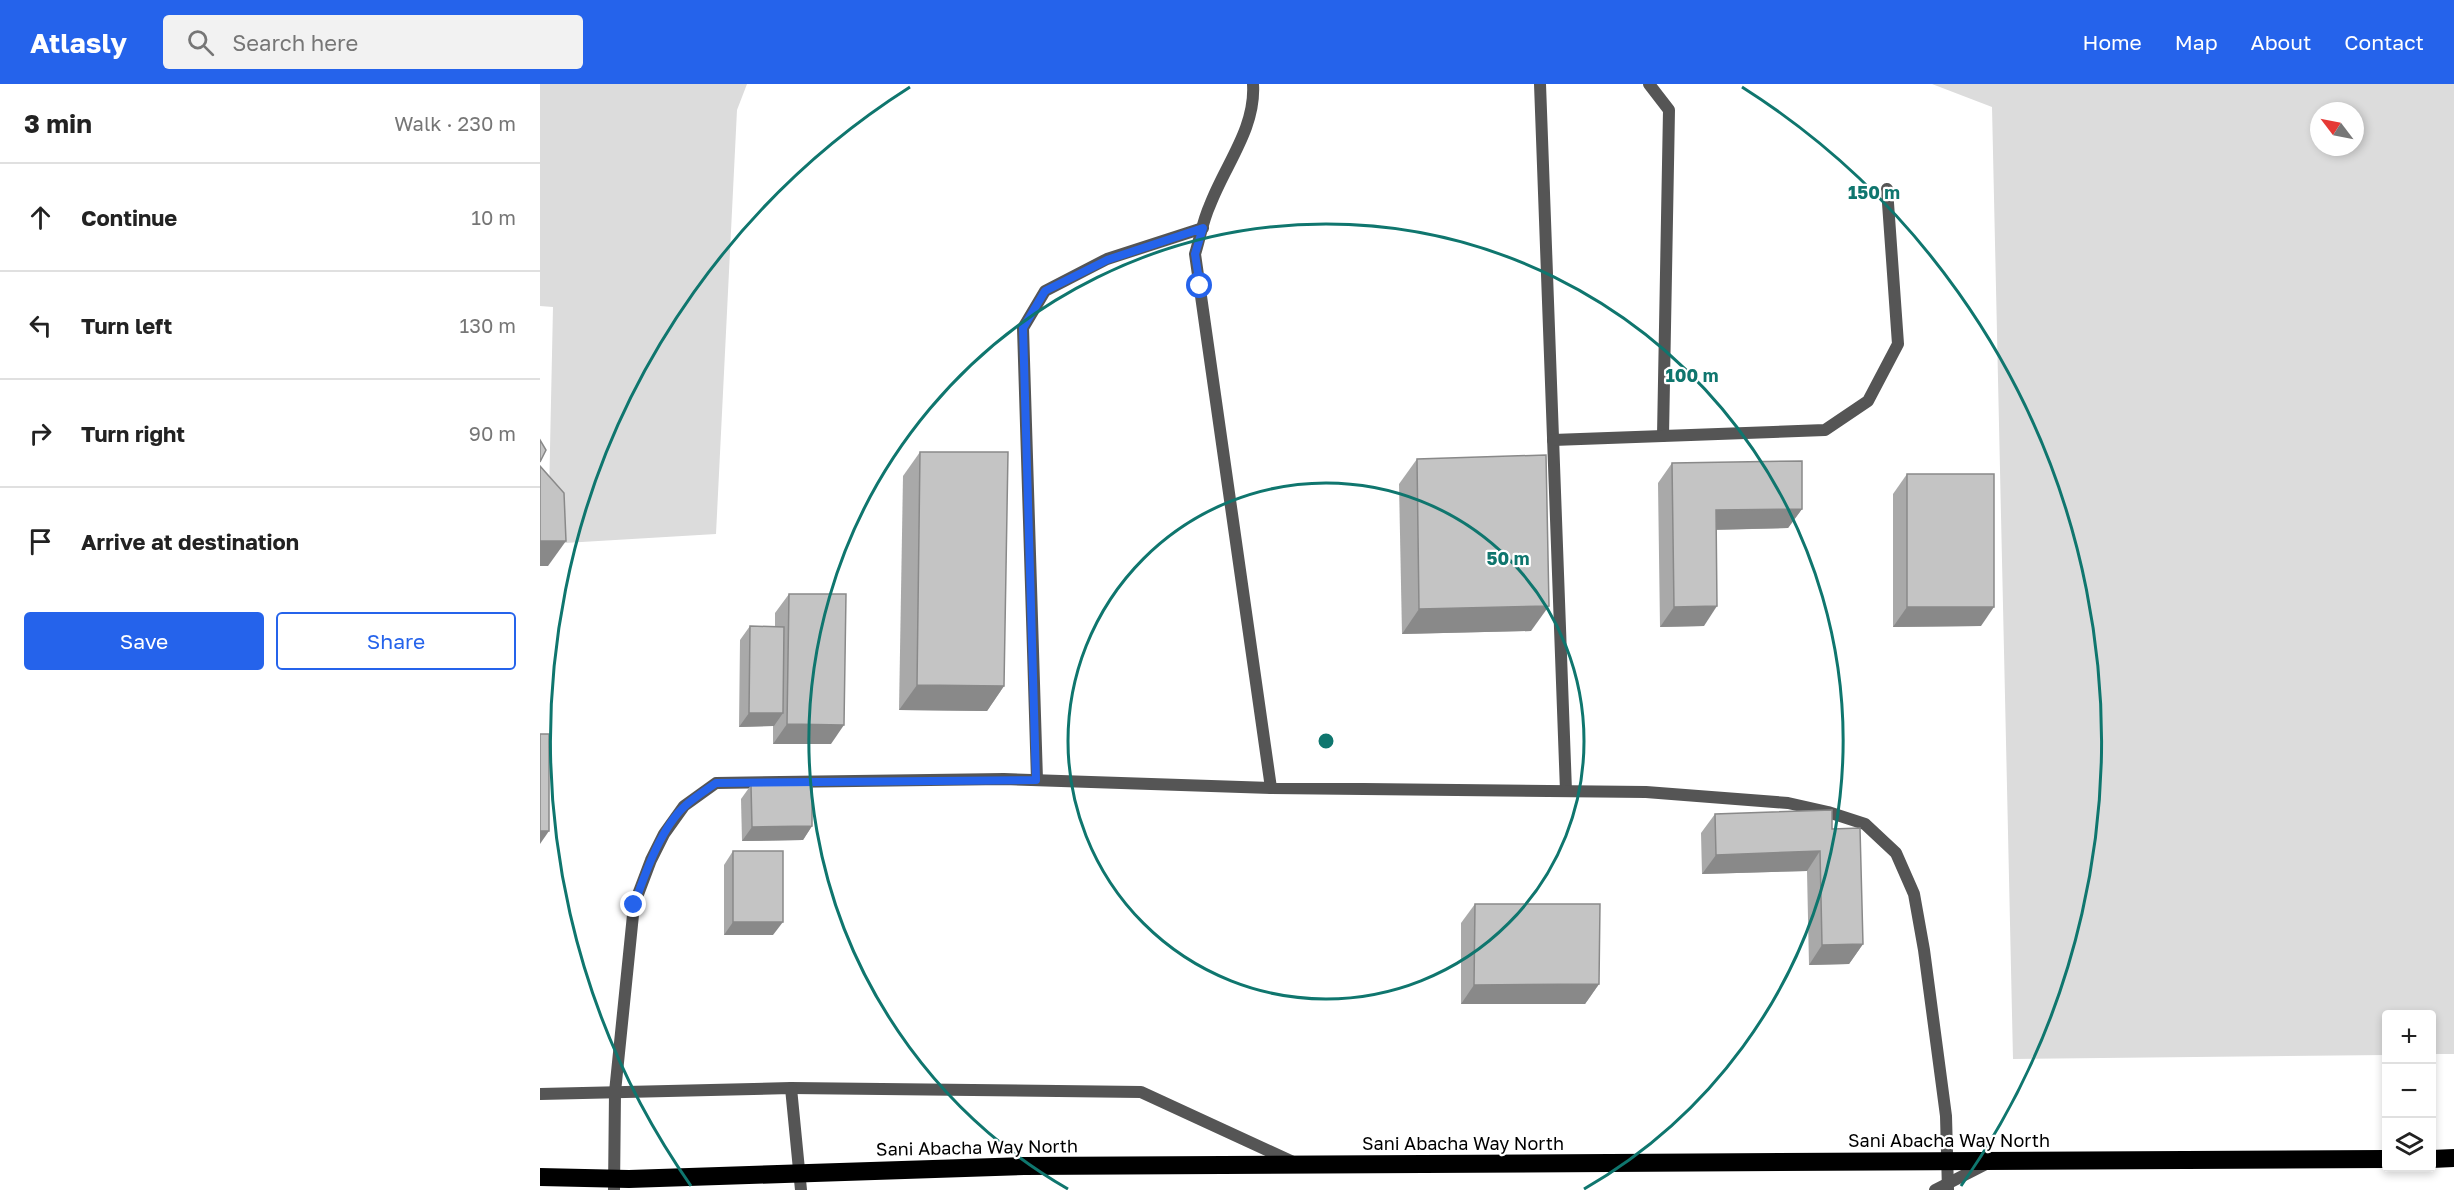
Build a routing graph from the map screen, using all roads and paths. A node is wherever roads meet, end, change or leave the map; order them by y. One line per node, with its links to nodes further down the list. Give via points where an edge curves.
1 (1253, 84): 5 (lane, via 1254,102 1209,205)
2 (1540, 84): 7 (lane)
3 (1649, 84): 6 (lane, via 1669,110)
4 (1887, 189): 6 (lane, via 1898,344 1868,401 1826,430)
5 (1203, 228): 8 (lane, via 1107,260 1045,291 1023,328); 9 (lane, via 1195,254)
6 (1663, 436): 7 (lane)
7 (1553, 440): 10 (lane)
8 (1036, 780): 9 (lane); 12 (lane, via 716,783 684,806 651,860 634,905)
9 (1271, 788): 10 (lane)
10 (1566, 791): 23 (lane, via 1646,792 1788,803 1865,824 1896,854 1914,894 1924,950 1946,1116)
11 (791, 1088): 12 (lane); 18 (lane, via 1141,1092); 21 (lane)
12 (615, 1092): 13 (lane); 20 (lane)
13 (540, 1094)
14 (2454, 1158): 16 (highway)
15 (2382, 1159): 17 (highway, Sani Abacha Way North)
16 (2436, 1159)
17 (1989, 1162): 18 (highway, Sani Abacha Way North); 22 (lane)
18 (1300, 1165): 19 (highway, Sani Abacha Way North, via 1024,1166 629,1179)
19 (540, 1177)
20 (614, 1190)
21 (801, 1190)
22 (1935, 1190)
23 (1948, 1190)

